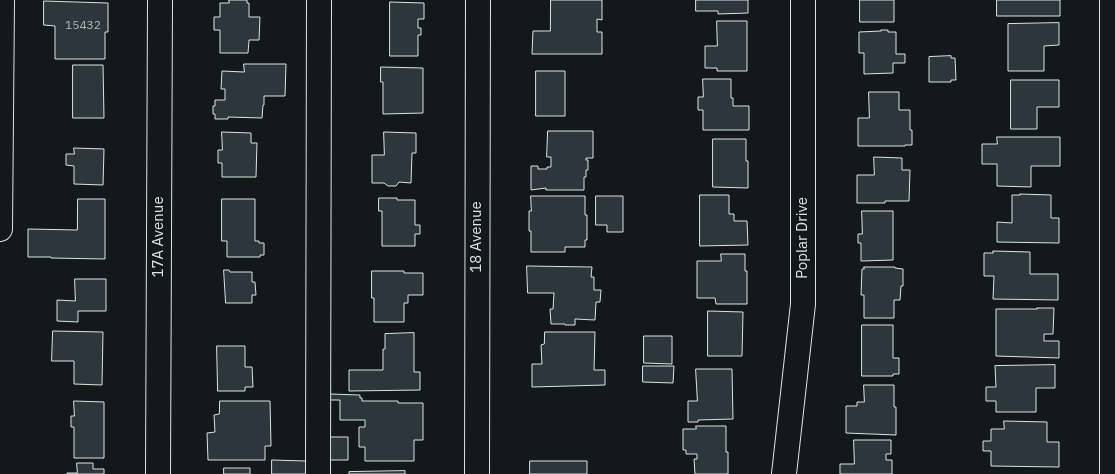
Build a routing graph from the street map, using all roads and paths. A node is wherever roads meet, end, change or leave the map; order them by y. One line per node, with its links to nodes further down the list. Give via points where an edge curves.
1 (2, 0): 8 (street)
2 (160, 0): 9 (street, 17A Avenue)
3 (319, 0): 10 (street)
4 (478, 0): 11 (street, 18 Avenue)
5 (803, 0): 12 (street, Poplar Drive, via 803,304)
6 (1112, 0): 7 (street)
7 (1113, 111): 13 (street)
8 (0, 229)
9 (158, 474)
10 (318, 474)
11 (477, 474)
12 (784, 474)
13 (1112, 474)

